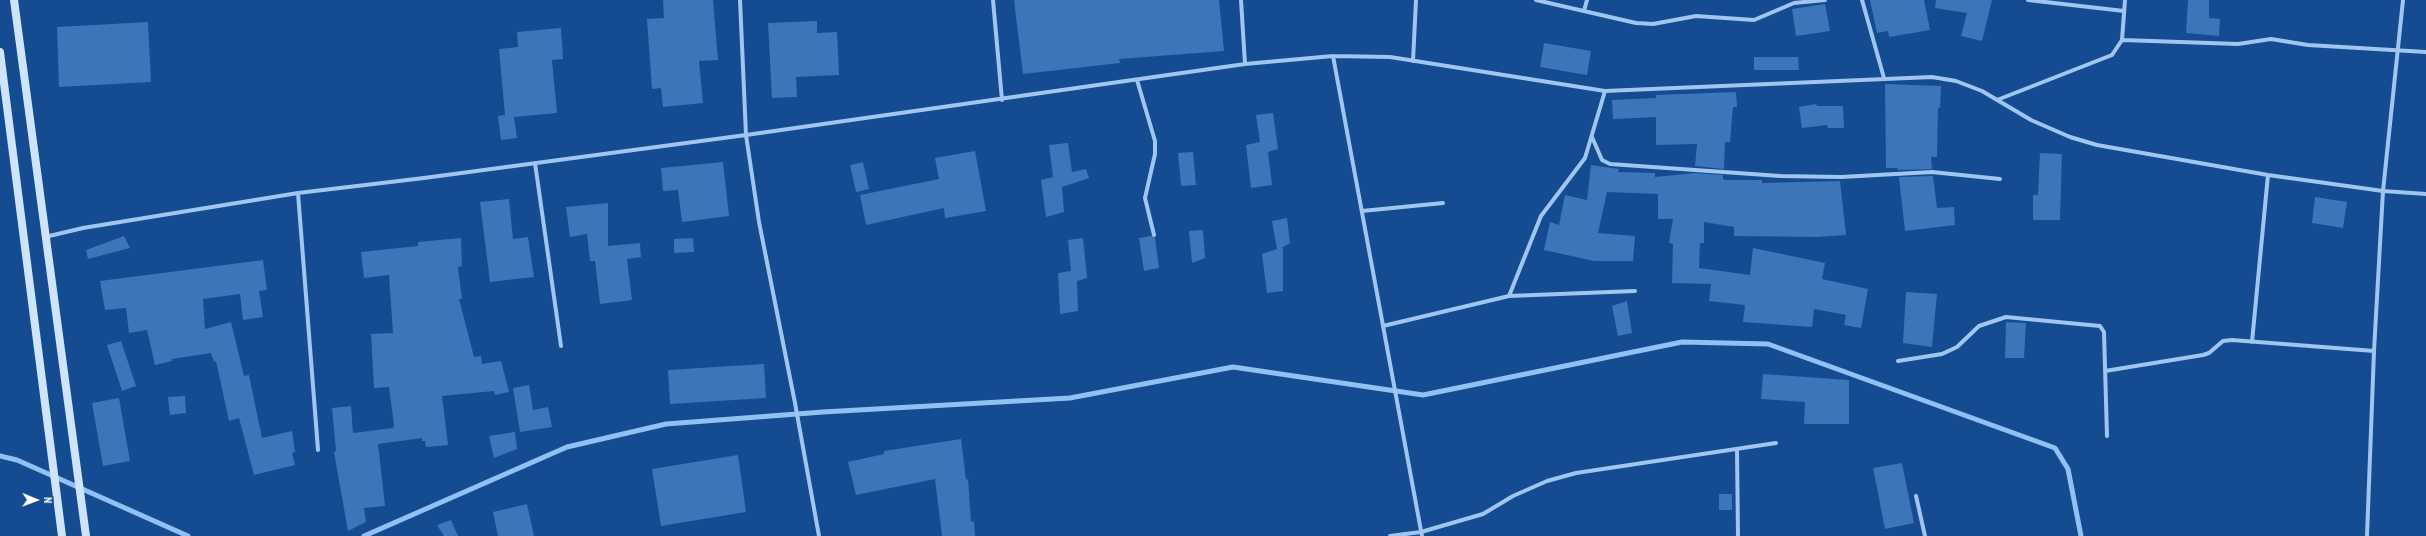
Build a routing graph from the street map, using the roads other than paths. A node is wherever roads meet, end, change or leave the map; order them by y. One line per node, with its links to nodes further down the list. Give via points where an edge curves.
1 (14, 0): 38 (main road)
2 (740, 0): 27 (street)
3 (993, 0): 25 (street)
4 (1241, 0): 21 (street)
5 (1416, 0): 20 (street)
6 (1536, 0): 13 (street)
7 (1587, 0): 13 (street)
8 (1825, 0): 13 (street, via 1794,3 1754,20 1696,16 1653,24 1636,23)
9 (1862, 0): 22 (street)
10 (2028, 0): 14 (street)
11 (2125, 0): 14 (street)
12 (2403, 0): 16 (street)
13 (1584, 11)
14 (2124, 11): 15 (street)
15 (2122, 40): 16 (street, via 2238,44 2271,39 2308,45); 26 (street, via 2112,55 2106,58)
16 (2398, 49): 18 (street); 32 (street)
17 (0, 52): 53 (main road)
18 (2426, 52)
19 (1333, 56): 20 (street, via 1390,57); 21 (street); 36 (street)
20 (1412, 61): 24 (street)
21 (1245, 64): 23 (street)
22 (1884, 78): 24 (street); 26 (street, via 1932,77 1956,81)
23 (1137, 80): 25 (street); 37 (street, via 1155,141 1155,154 1145,198)
24 (1605, 92): 28 (street)
25 (1002, 100): 27 (street)
26 (1997, 100): 30 (street, via 2031,120 2070,137 2121,149)
27 (746, 135): 29 (street); 55 (street, via 758,222 796,403)
28 (1592, 137): 31 (street, via 1602,160 1610,164 1780,176 1841,177 1932,172); 40 (street, via 1585,158 1540,216)
29 (535, 163): 33 (street); 43 (street)
30 (2268, 175): 32 (street); 42 (street)
31 (2000, 178)
32 (2383, 191): 34 (street); 44 (street)
33 (298, 193): 38 (street, via 82,228); 50 (street)
34 (2426, 194)
35 (1443, 203): 36 (street)
36 (1362, 211): 41 (street)
37 (1154, 235)
38 (45, 237): 54 (main road)
39 (1635, 291): 40 (street)
40 (1509, 296): 41 (street)
41 (1383, 326): 52 (street)
42 (2252, 342): 44 (street); 46 (street, via 2223,341 2203,355)
43 (561, 346)
44 (2374, 351): 59 (street)
45 (1898, 361): 46 (street, via 1942,354 1957,347 1979,326 2006,318 2100,326 2104,332)
46 (2105, 371): 47 (street)
47 (2107, 436)
48 (1776, 443): 49 (street)
49 (1737, 449): 52 (street, via 1576,472 1513,496 1483,514); 57 (street)
50 (318, 450)
51 (1916, 496): 58 (street)
52 (1421, 534): 56 (street)
53 (62, 536)
54 (86, 536)
55 (819, 536)
56 (1390, 536)
57 (1738, 536)
58 (1925, 536)
59 (2367, 536)

